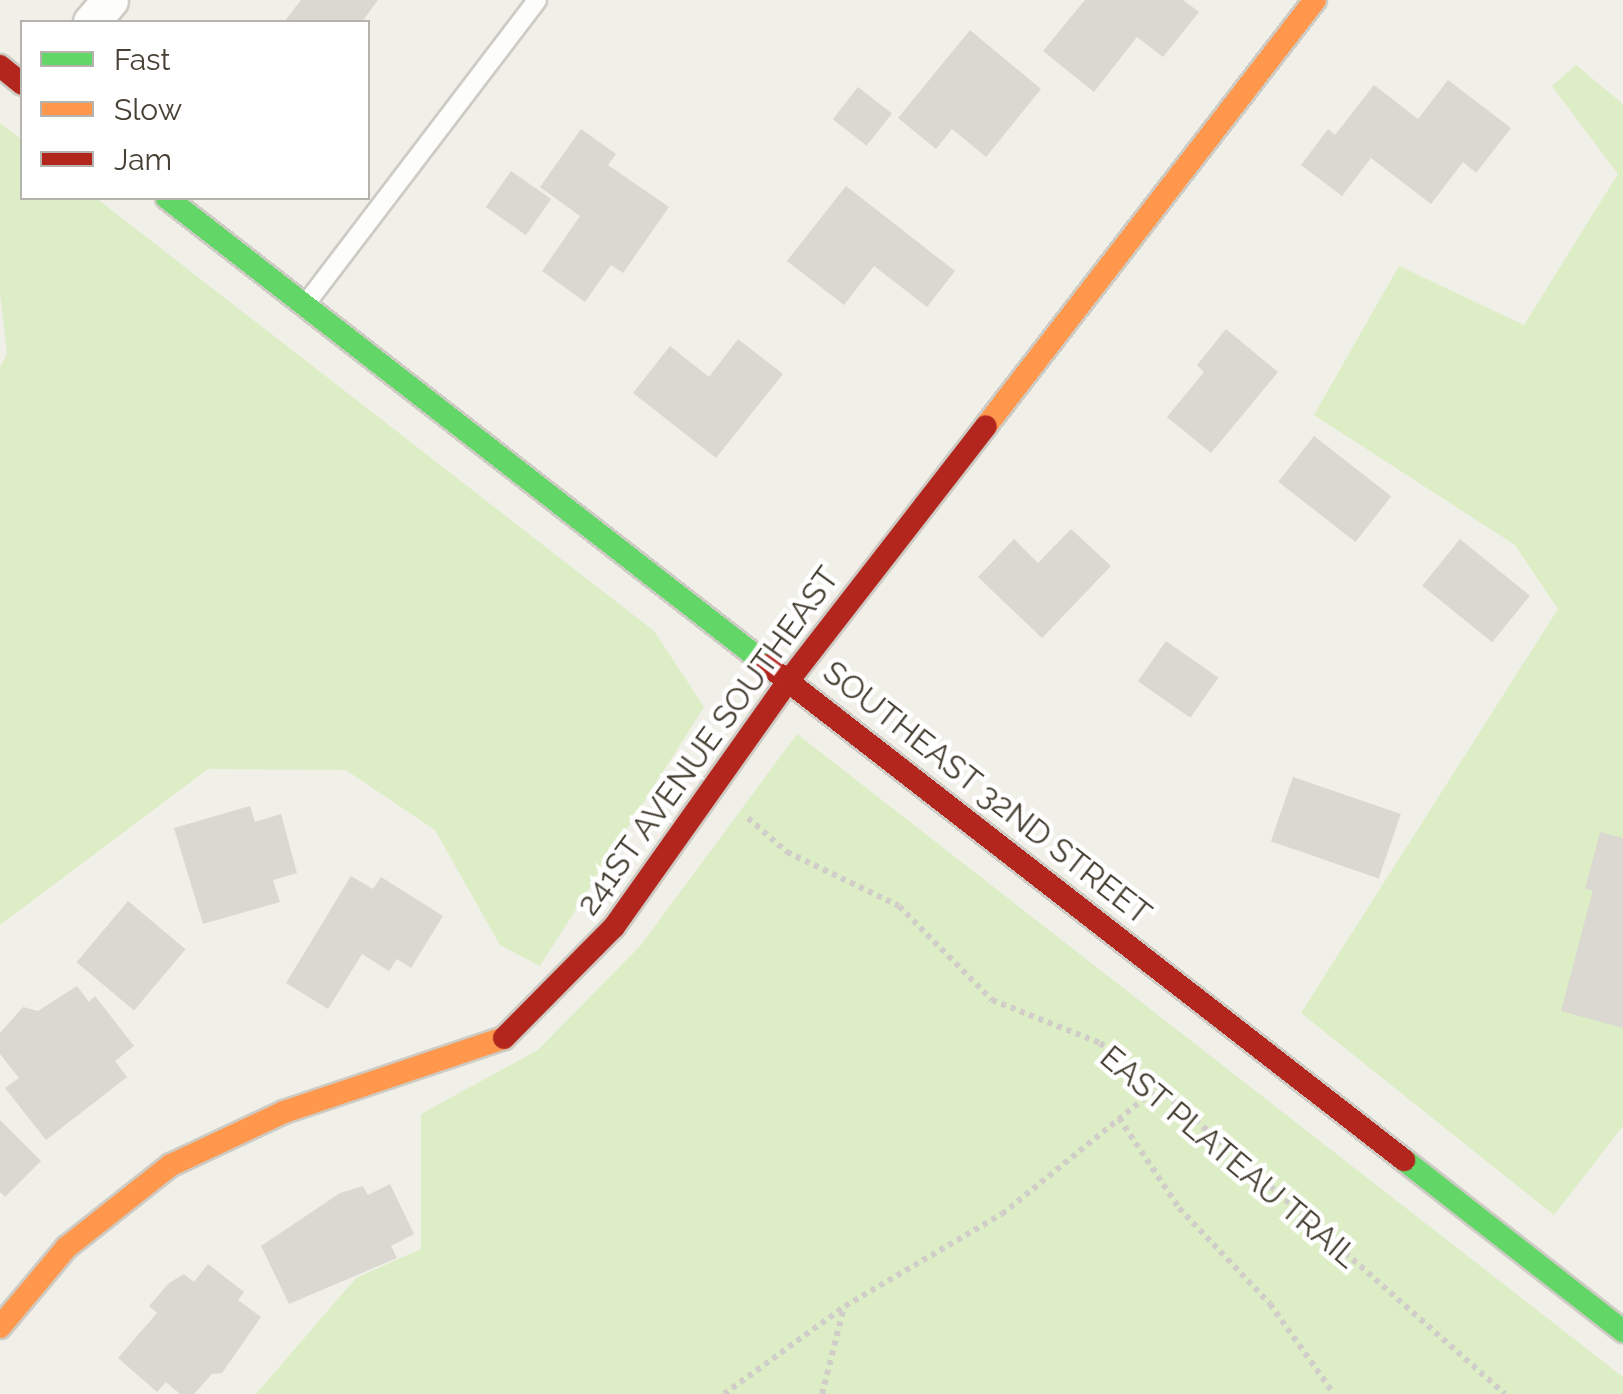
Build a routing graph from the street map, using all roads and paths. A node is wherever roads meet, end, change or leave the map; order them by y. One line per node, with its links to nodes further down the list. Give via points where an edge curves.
1 (110, 0): 4 (street)
2 (537, 0): 8 (lane)
3 (1315, 0): 9 (street, 241ST AVENUE SOUTHEAST)
4 (93, 20)
5 (0, 66): 6 (street)
6 (20, 82)
7 (170, 200): 8 (street, SOUTHEAST 32ND STREET)
8 (305, 306): 9 (street, SOUTHEAST 32ND STREET)
9 (789, 680): 14 (street, 241ST AVENUE SOUTHEAST, via 614,927 515,1030 453,1061 284,1112 172,1165 67,1247); 15 (street, SOUTHEAST 32ND STREET)
10 (742, 814): 11 (path, EAST PLATEAU TRAIL, via 787,852 898,906 992,1000 1100,1043)
11 (1158, 1087): 12 (path); 19 (path, EAST PLATEAU TRAIL)
12 (1119, 1118): 13 (path, via 1002,1214); 18 (path, via 1178,1208 1270,1304)
13 (845, 1306): 16 (path); 17 (path)
14 (0, 1327)
15 (1623, 1331)
16 (724, 1394)
17 (822, 1394)
18 (1334, 1394)
19 (1505, 1394)

